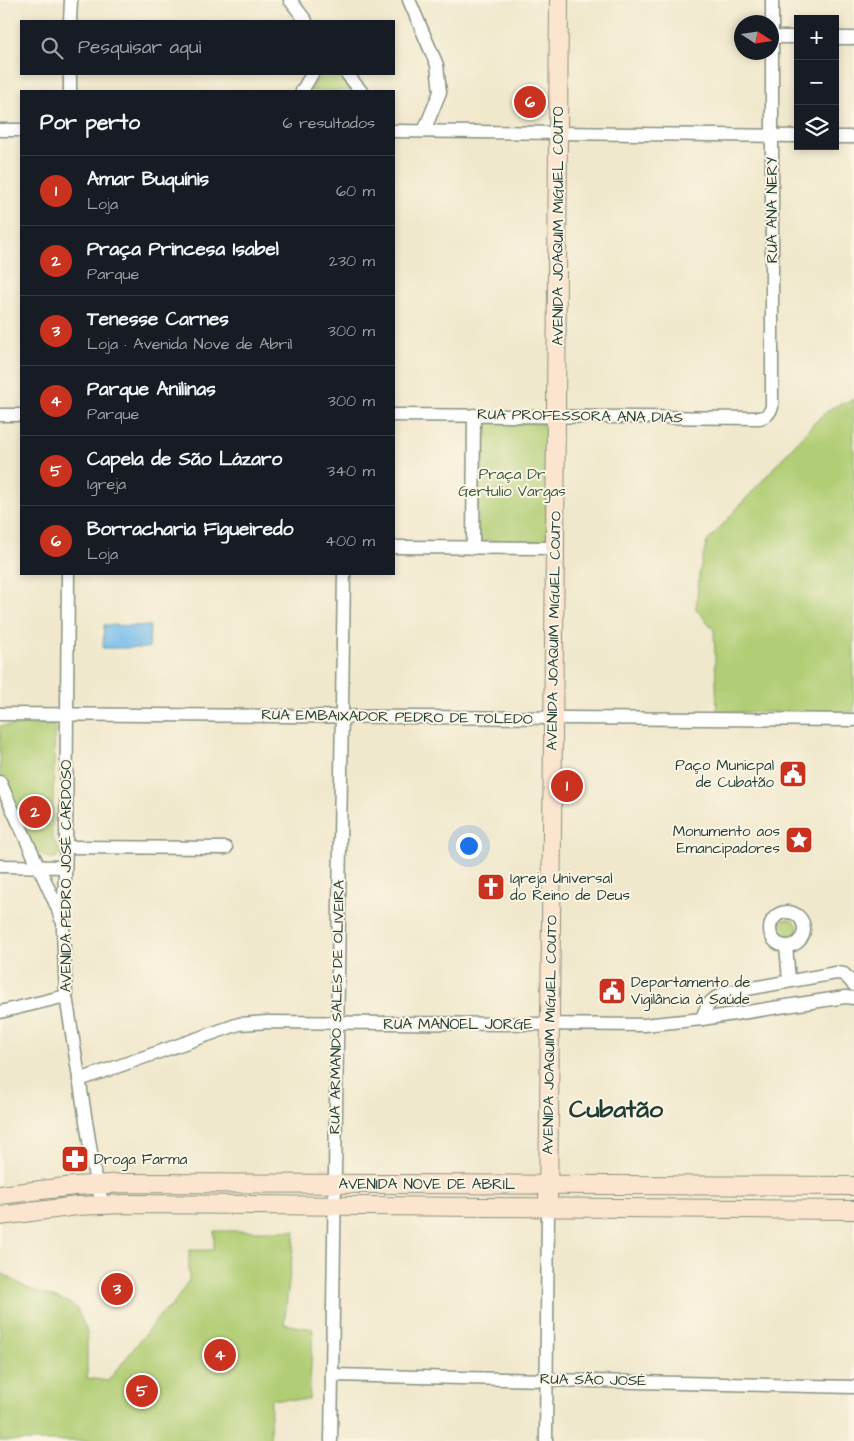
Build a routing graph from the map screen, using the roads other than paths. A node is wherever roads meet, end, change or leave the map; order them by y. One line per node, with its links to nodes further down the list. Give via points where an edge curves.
1 (71, 0): 7 (street)
2 (290, 0): 8 (street)
3 (408, 0): 23 (street, via 437,65 440,92)
4 (559, 0): 24 (main road, AVENIDA JOAQUIM MIGUEL COUTO)
5 (772, 0): 6 (street, RUA ANA NERY)
6 (772, 15)
7 (70, 20)
8 (305, 20)
9 (779, 37): 10 (street)
10 (794, 37)
11 (839, 38): 12 (street)
12 (854, 38)
13 (772, 60): 25 (street, RUA ANA NERY)
14 (70, 75): 17 (street)
15 (311, 75): 18 (street)
16 (348, 75): 19 (street)
17 (70, 90)
18 (303, 90)
19 (360, 90)
20 (0, 130): 21 (street)
21 (20, 130)
22 (395, 131): 23 (street)
23 (424, 131): 24 (street)
24 (558, 134): 25 (street); 33 (main road, AVENIDA JOAQUIM MIGUEL COUTO)
25 (772, 136): 26 (street); 34 (street, RUA ANA NERY, via 772,407)
26 (794, 136)
27 (839, 137): 28 (street)
28 (854, 137)
29 (20, 415): 32 (street)
30 (395, 415): 31 (street, RUA PROFESSORA ANA DIAS)
31 (474, 415): 33 (street, RUA PROFESSORA ANA DIAS); 36 (street)
32 (0, 416)
33 (556, 417): 34 (street, RUA PROFESSORA ANA DIAS); 37 (main road, AVENIDA JOAQUIM MIGUEL COUTO)
34 (765, 417)
35 (395, 547): 36 (street)
36 (473, 548): 37 (street)
37 (555, 548): 43 (main road, AVENIDA JOAQUIM MIGUEL COUTO)
38 (68, 575): 41 (street, AVENIDA PEDRO JOSÉ CARDOSO)
39 (344, 575): 42 (street, RUA ARMANDO SALES DE OLIVEIRA)
40 (0, 714): 41 (street, RUA EMBAIXADOR PEDRO DE TOLEDO)
41 (66, 714): 42 (street, RUA EMBAIXADOR PEDRO DE TOLEDO); 46 (street, AVENIDA PEDRO JOSÉ CARDOSO)
42 (342, 717): 43 (street, RUA EMBAIXADOR PEDRO DE TOLEDO); 59 (street, RUA ARMANDO SALES DE OLIVEIRA)
43 (553, 719): 44 (street, RUA EMBAIXADOR PEDRO DE TOLEDO); 60 (main road, AVENIDA JOAQUIM MIGUEL COUTO)
44 (854, 720)
45 (0, 782): 49 (street)
46 (66, 848): 47 (street); 50 (street, AVENIDA PEDRO JOSÉ CARDOSO)
47 (226, 848)
48 (0, 866): 49 (street)
49 (38, 866): 50 (street); 51 (street, via 57,907)
50 (65, 867): 51 (street, AVENIDA PEDRO JOSÉ CARDOSO)
51 (63, 929): 56 (street, AVENIDA PEDRO JOSÉ CARDOSO)
52 (786, 946): 53 (street)
53 (790, 980): 54 (street, via 836,973 844,974); 58 (street, via 725,993 712,999)
54 (854, 985)
55 (851, 995): 58 (street, RUA MANOEL JORGE)
56 (66, 996): 57 (street); 61 (street, AVENIDA PEDRO JOSÉ CARDOSO)
57 (0, 1012)
58 (702, 1019): 60 (street, RUA MANOEL JORGE, via 644,1025)
59 (337, 1023): 60 (street, RUA MANOEL JORGE); 61 (street, RUA MANOEL JORGE, via 239,1024); 63 (street, RUA ARMANDO SALES DE OLIVEIRA)
60 (550, 1025): 64 (main road, AVENIDA JOAQUIM MIGUEL COUTO)
61 (79, 1080): 62 (street, AVENIDA PEDRO JOSÉ CARDOSO)
62 (96, 1184): 63 (main road, AVENIDA NOVE DE ABRIL); 66 (main road, AVENIDA NOVE DE ABRIL); 67 (street, AVENIDA PEDRO JOSÉ CARDOSO)
63 (335, 1184): 64 (main road, AVENIDA NOVE DE ABRIL); 68 (street, RUA ARMANDO SALES DE OLIVEIRA)
64 (548, 1185): 65 (main road, AVENIDA NOVE DE ABRIL); 69 (main road, AVENIDA JOAQUIM MIGUEL COUTO)
65 (854, 1186)
66 (0, 1195)
67 (104, 1205): 68 (main road, AVENIDA NOVE DE ABRIL); 71 (main road, AVENIDA NOVE DE ABRIL)
68 (334, 1206): 69 (main road, AVENIDA NOVE DE ABRIL); 72 (street, RUA ARMANDO SALES DE OLIVEIRA)
69 (548, 1207): 70 (main road, AVENIDA NOVE DE ABRIL); 73 (street, AVENIDA JOAQUIM MIGUEL COUTO)
70 (854, 1210)
71 (0, 1216)
72 (332, 1375): 73 (street, RUA SÃO JOSÉ); 75 (street, RUA ARMANDO SALES DE OLIVEIRA)
73 (546, 1379): 74 (street, RUA SÃO JOSÉ); 76 (street, AVENIDA JOAQUIM MIGUEL COUTO)
74 (854, 1387)
75 (331, 1441)
76 (546, 1441)

